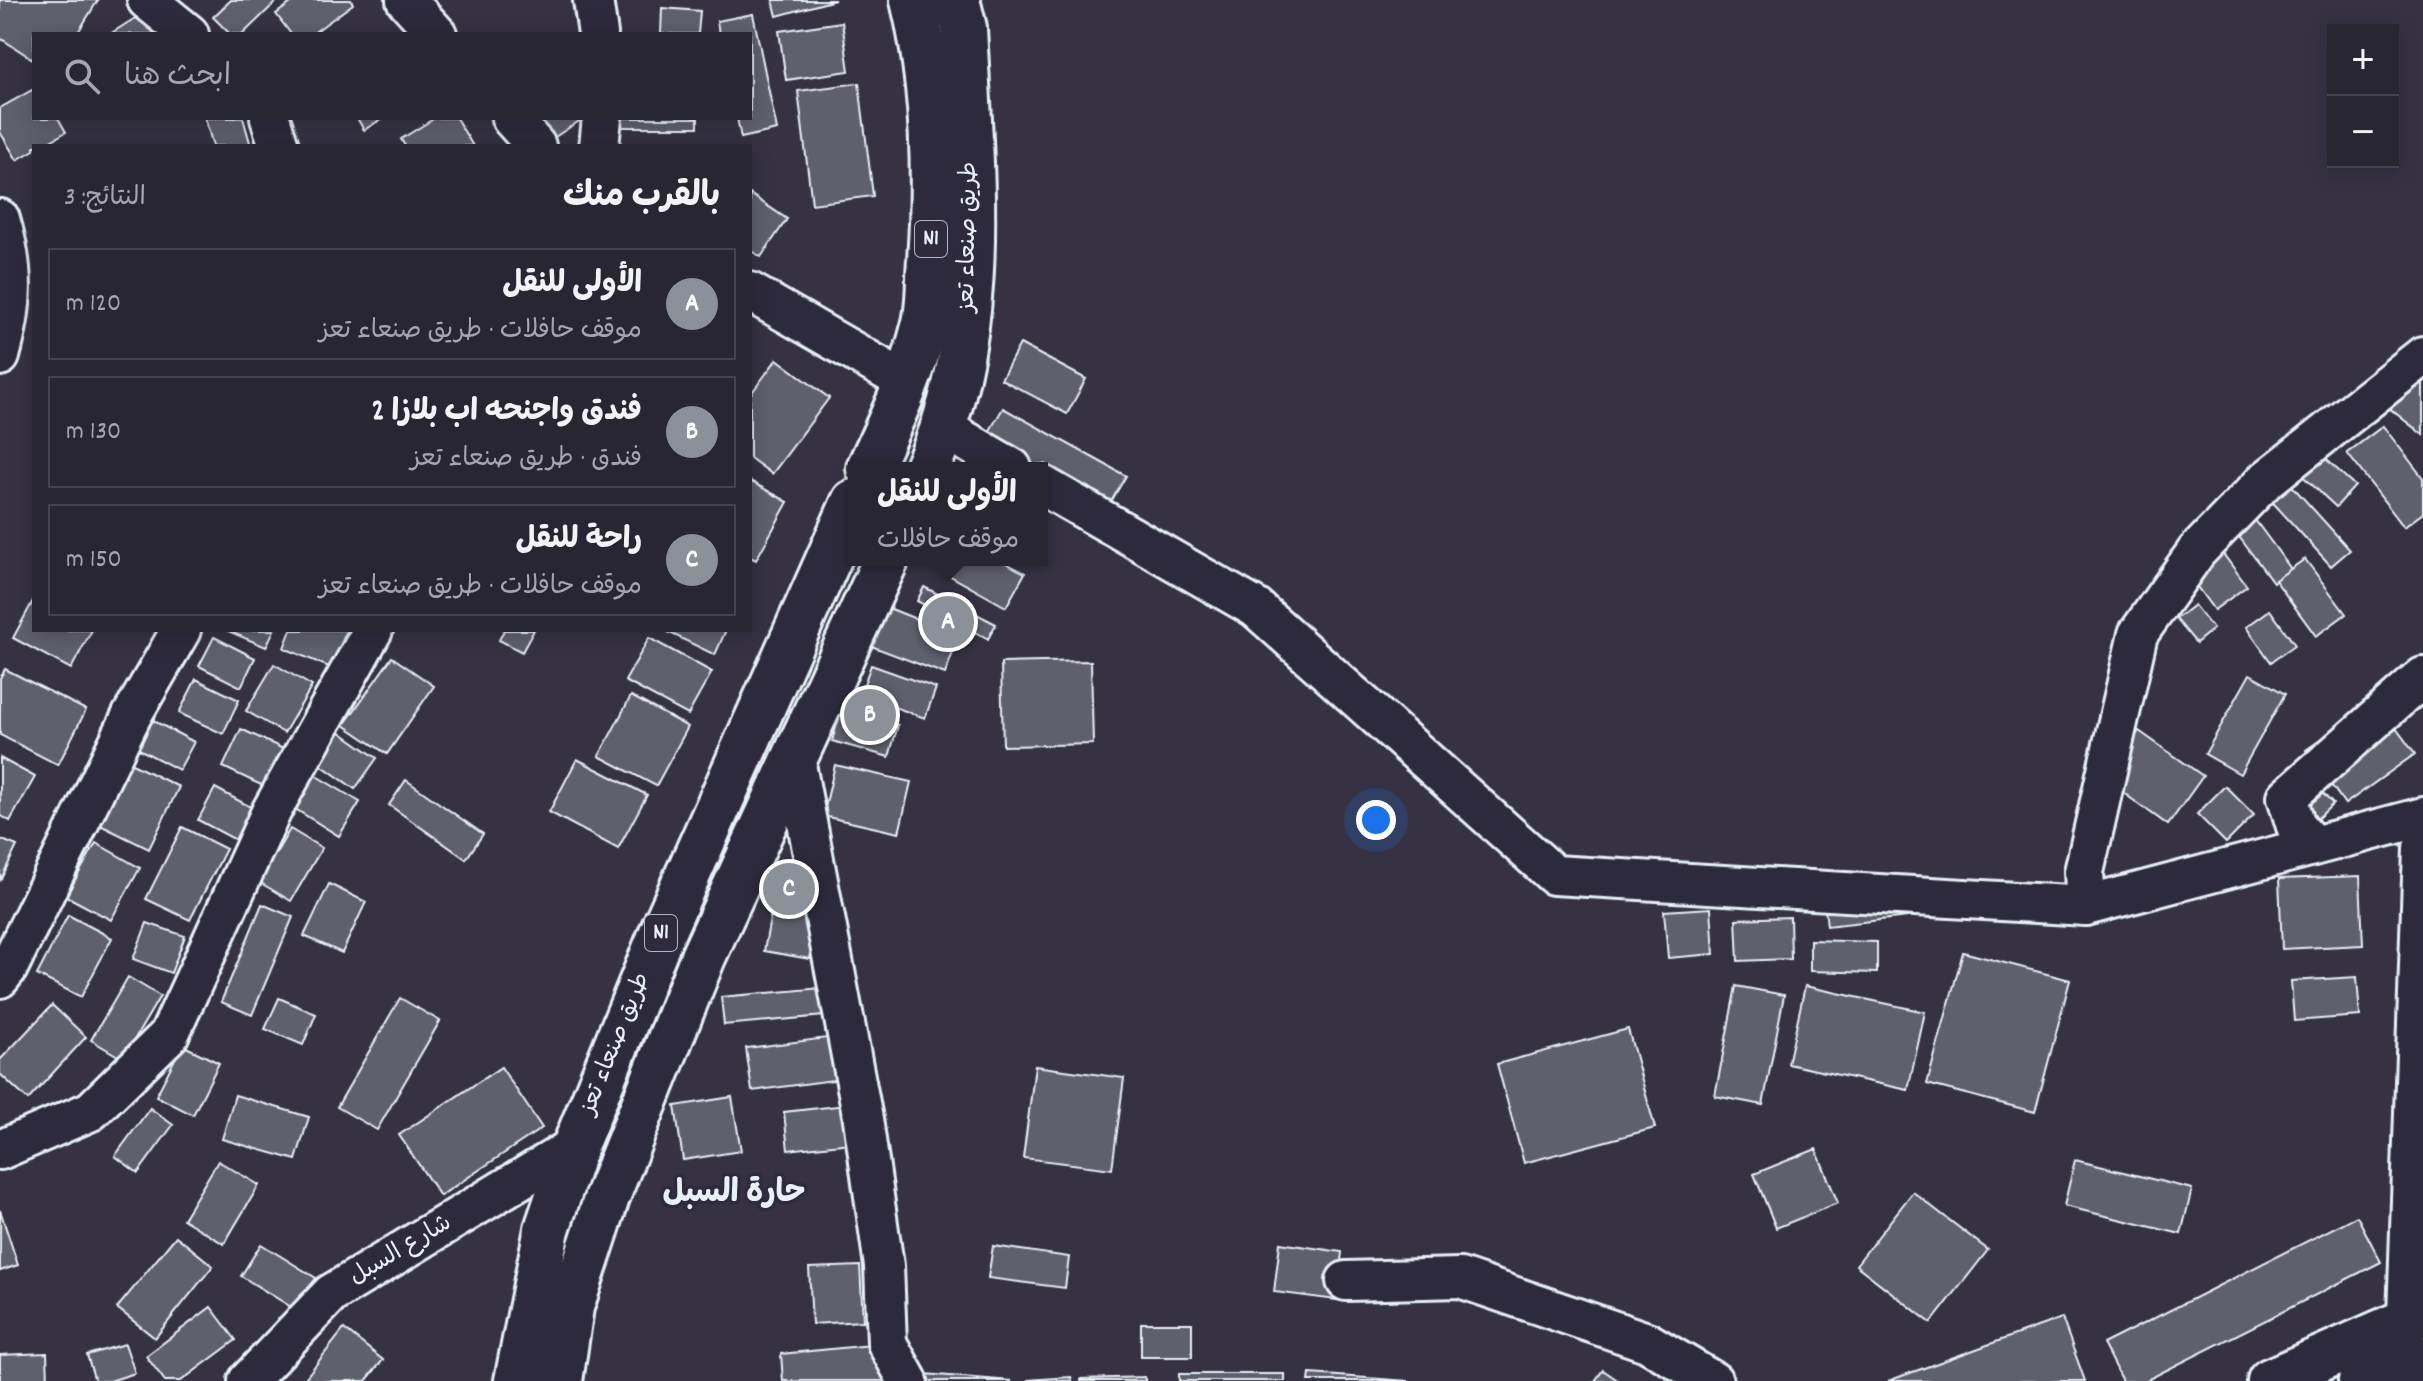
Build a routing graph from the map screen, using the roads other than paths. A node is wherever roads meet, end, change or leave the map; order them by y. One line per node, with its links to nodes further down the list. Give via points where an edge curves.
1 (147, 0): 6 (street)
2 (406, 0): 7 (street)
3 (593, 0): 8 (street)
4 (913, 0): 19 (main road, طريق صنعاء تعز / N1, via 933,127 932,211 925,323)
5 (957, 0): 20 (main road, طريق صنعاء تعز / N1, via 964,28 974,230 967,334)
6 (187, 32)
7 (435, 32)
8 (598, 32)
9 (271, 120): 12 (street)
10 (513, 120): 13 (street)
11 (602, 120): 14 (street)
12 (278, 144)
13 (534, 144)
14 (599, 144)
15 (0, 219): 17 (street, via 12,259 10,318)
16 (752, 293): 19 (street)
17 (0, 356)
18 (2423, 356): 33 (street, via 2265,481 2197,551 2138,634 2084,872)
19 (908, 383): 21 (main road, طريق صنعاء تعز / N1)
20 (936, 449): 22 (street)
21 (872, 462)
22 (988, 462)
23 (1048, 488): 33 (street, via 1256,608 1554,875)
24 (848, 515): 35 (main road, طريق صنعاء تعز / N1, via 661,935)
25 (883, 566): 29 (main road, طريق صنعاء تعز / N1)
26 (180, 632): 34 (street, via 132,715)
27 (372, 632): 36 (street, via 272,810 169,1035 91,1111)
28 (2423, 677): 31 (street, via 2287,797 2296,826)
29 (795, 759): 41 (main road, طريق صنعاء تعز / N1, via 703,957 607,1197 571,1307); 42 (street, via 863,1119 884,1266 887,1343)
30 (2423, 817): 31 (street)
31 (2313, 846): 33 (street)
32 (2423, 848): 38 (street)
33 (2086, 906)
34 (0, 978)
35 (575, 1146): 39 (street, شارع السبل, via 331,1294); 40 (main road, طريق صنعاء تعز / N1, via 547,1229)
36 (0, 1150)
37 (1346, 1281): 43 (street, via 1460,1278 1647,1342)
38 (2415, 1316): 44 (main road)
39 (248, 1381)
40 (517, 1381)
41 (560, 1381)
42 (908, 1381)
43 (1713, 1381)
44 (2270, 1381)

